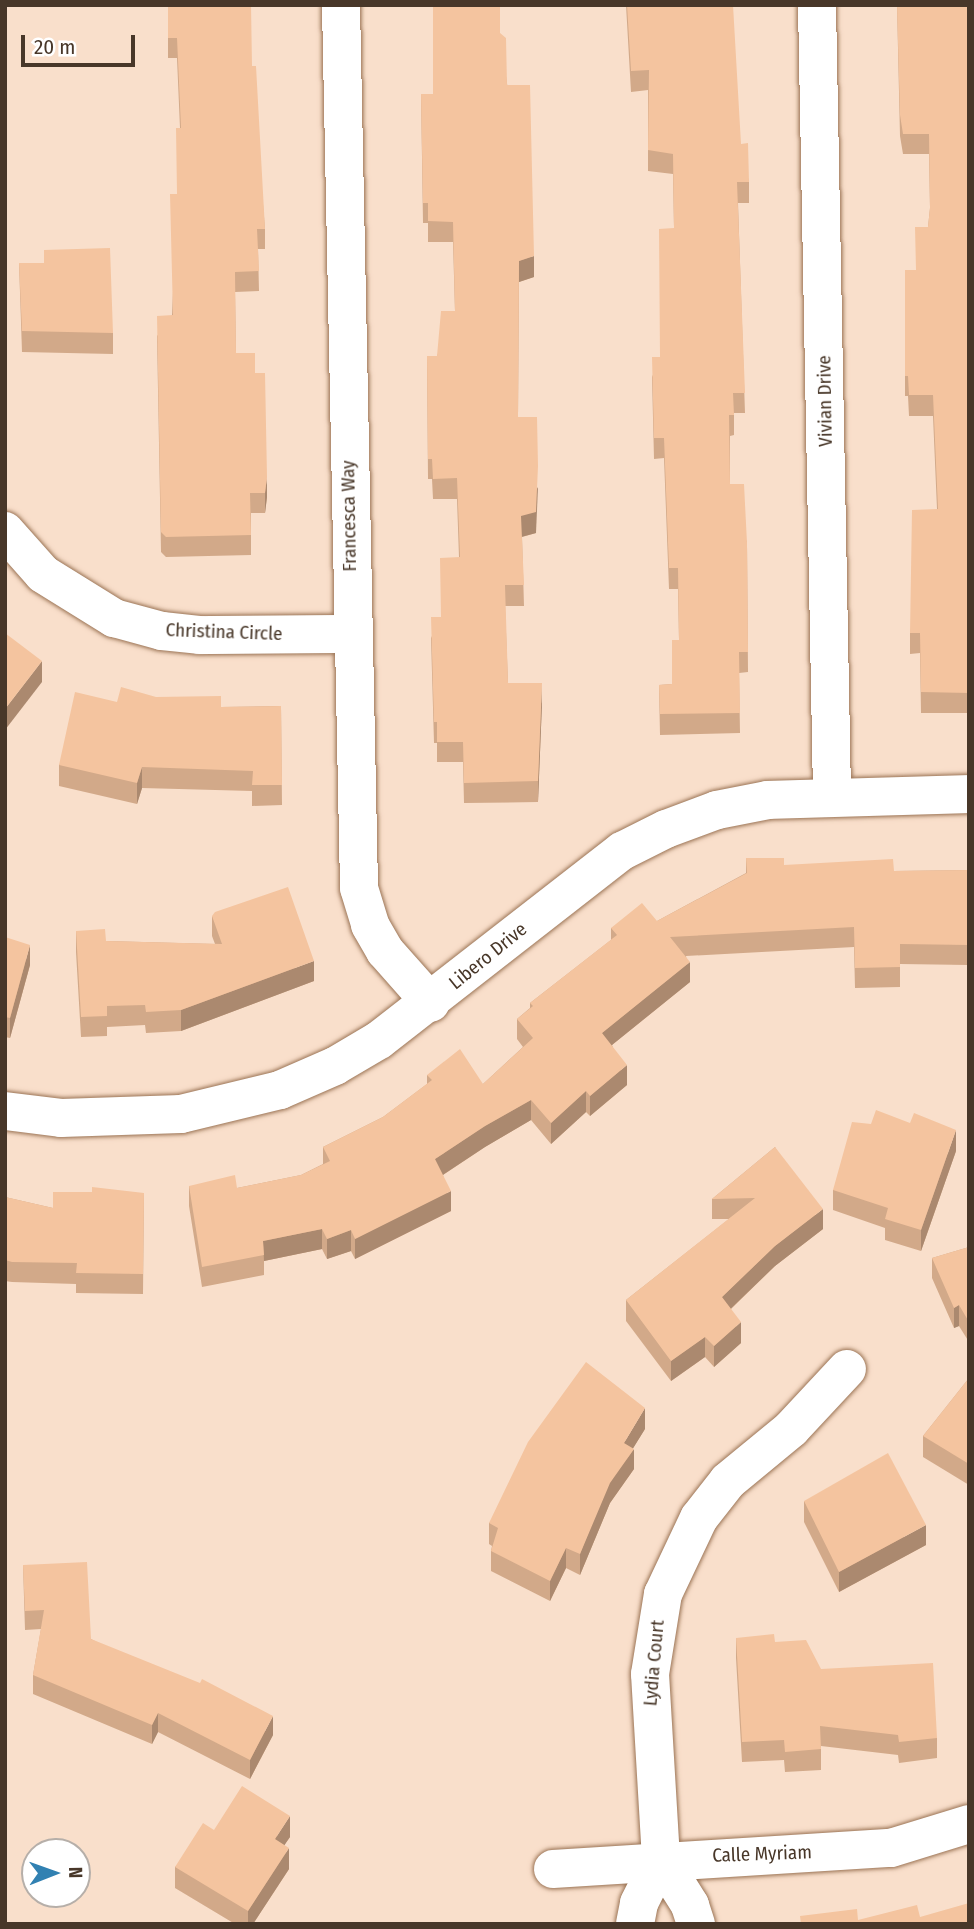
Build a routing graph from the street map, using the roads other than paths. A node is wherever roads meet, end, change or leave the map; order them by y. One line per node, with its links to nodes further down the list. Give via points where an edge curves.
1 (341, 5): 4 (street, Francesca Way)
2 (817, 5): 6 (street, Vivian Drive)
3 (5, 531): 4 (street, Christina Circle, via 43,574 114,618 199,635)
4 (351, 634): 7 (street, Francesca Way, via 359,888 370,925 385,951)
5 (969, 794): 6 (street, Libero Drive)
6 (832, 796): 7 (street, Libero Drive, via 768,800 717,810 622,851)
7 (431, 1003): 8 (street, Libero Drive, via 335,1066 239,1102 181,1114 120,1118 61,1118)
8 (5, 1111)
9 (847, 1369): 11 (street, Lydia Court, via 814,1407 713,1499 677,1556 663,1594 650,1674)
10 (969, 1825): 11 (street, Calle Myriam, via 891,1848)
11 (661, 1859): 12 (street, Calle Myriam); 13 (street, Lydia Court, via 639,1903); 14 (street, Lydia Court, via 690,1905)
12 (553, 1869)
13 (635, 1924)
14 (696, 1924)

